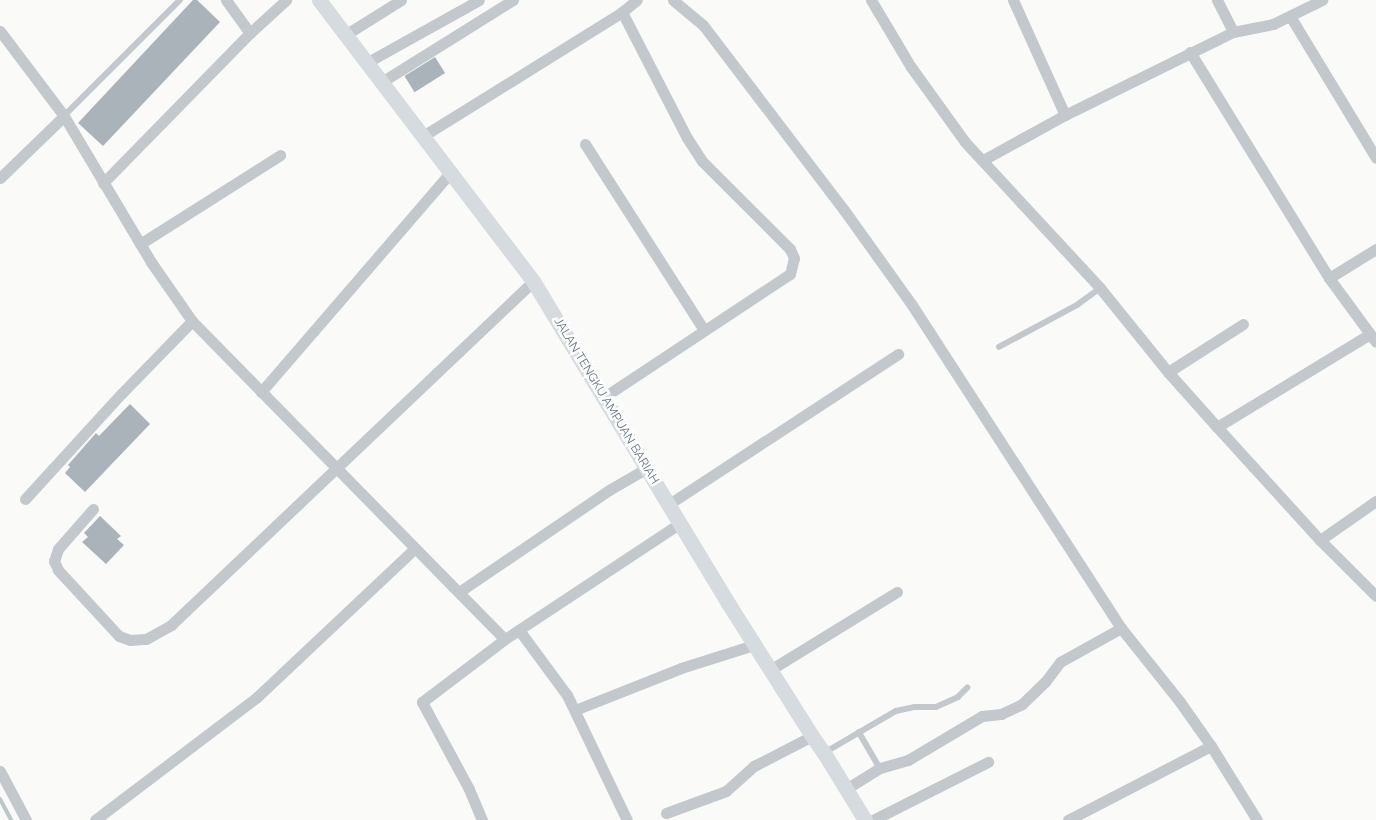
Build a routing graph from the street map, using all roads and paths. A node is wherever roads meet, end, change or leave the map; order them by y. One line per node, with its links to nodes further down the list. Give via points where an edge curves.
1 (180, 0): 24 (lane)
2 (226, 0): 18 (street)
3 (286, 0): 18 (street)
4 (319, 0): 19 (main road, JALAN TENGKU AMPUAN BARIAH)
5 (401, 0): 19 (street)
6 (479, 0): 21 (street)
7 (513, 0): 22 (street)
8 (637, 0): 14 (street)
9 (673, 0): 60 (street, via 703,25 912,305)
10 (871, 0): 29 (street, via 930,95 965,142)
11 (1013, 0): 23 (street)
12 (1217, 0): 17 (street)
13 (1322, 0): 15 (street)
14 (622, 12): 25 (street); 40 (street, via 702,161 790,249 794,258 790,274)
15 (1290, 16): 17 (street, via 1257,28); 28 (street)
16 (0, 31): 24 (street)
17 (1233, 32): 20 (street)
18 (250, 33): 32 (street)
19 (344, 35): 21 (main road, JALAN TENGKU AMPUAN BARIAH)
20 (1190, 52): 23 (street); 35 (street)
21 (366, 64): 22 (main road, JALAN TENGKU AMPUAN BARIAH)
22 (380, 83): 25 (main road, JALAN TENGKU AMPUAN BARIAH)
23 (1065, 115): 29 (street)
24 (64, 116): 31 (street); 32 (street)
25 (423, 136): 30 (main road, JALAN TENGKU AMPUAN BARIAH)
26 (585, 144): 40 (street)
27 (280, 155): 33 (street)
28 (1376, 158)
29 (983, 160): 37 (street)
30 (451, 172): 36 (main road, JALAN TENGKU AMPUAN BARIAH); 45 (street)
31 (0, 178)
32 (103, 183): 33 (street)
33 (140, 244): 38 (street)
34 (1376, 249): 35 (street)
35 (1330, 278): 41 (street)
36 (533, 282): 46 (main road, JALAN TENGKU AMPUAN BARIAH); 48 (street)
37 (1100, 288): 42 (lane, via 1077,305); 44 (street)
38 (192, 322): 45 (street); 50 (street, via 120,394)
39 (1243, 324): 44 (street)
40 (704, 330): 46 (street)
41 (1373, 338): 47 (street)
42 (999, 347)
43 (898, 354): 52 (street)
44 (1168, 372): 47 (street)
45 (260, 392): 48 (street)
46 (604, 397): 49 (main road, JALAN TENGKU AMPUAN BARIAH)
47 (1217, 427): 55 (street)
48 (336, 468): 53 (street, via 171,625 146,638 130,640 120,636 58,570 54,561 58,549); 56 (street)
49 (647, 468): 52 (main road, JALAN TENGKU AMPUAN BARIAH); 57 (street, via 609,490)
50 (25, 499)
51 (1376, 501): 55 (street)
52 (669, 504): 54 (main road, JALAN TENGKU AMPUAN BARIAH)
53 (93, 509)
54 (680, 523): 61 (street); 63 (main road, JALAN TENGKU AMPUAN BARIAH)
55 (1320, 540): 59 (street)
56 (415, 548): 57 (street); 77 (street, via 256,697)
57 (459, 592): 62 (street)
58 (897, 592): 64 (street)
59 (1376, 596)
60 (1121, 628): 69 (street); 72 (street, via 1060,662 1022,704 1000,714 982,716 908,760)
61 (519, 630): 62 (street); 66 (street, via 560,683)
62 (505, 638): 78 (street, via 422,702)
63 (754, 645): 64 (main road, JALAN TENGKU AMPUAN BARIAH); 66 (street, via 681,668)
64 (770, 670): 68 (main road, JALAN TENGKU AMPUAN BARIAH)
65 (967, 688): 67 (lane, via 958,697 936,707 896,711)
66 (575, 710): 79 (street)
67 (859, 732): 70 (lane); 72 (lane)
68 (812, 736): 70 (main road, JALAN TENGKU AMPUAN BARIAH); 75 (street, via 754,766 726,791)
69 (1211, 746): 82 (street); 83 (street)
70 (824, 753): 74 (main road, JALAN TENGKU AMPUAN BARIAH)
71 (988, 762): 81 (street)
72 (880, 768): 74 (street)
73 (0, 771): 76 (street)
74 (846, 789): 80 (main road, JALAN TENGKU AMPUAN BARIAH)
75 (666, 813)
76 (26, 820)
77 (95, 820)
78 (482, 820)
79 (627, 820)
80 (864, 820)
81 (873, 820)
82 (1068, 820)
83 (1257, 820)

